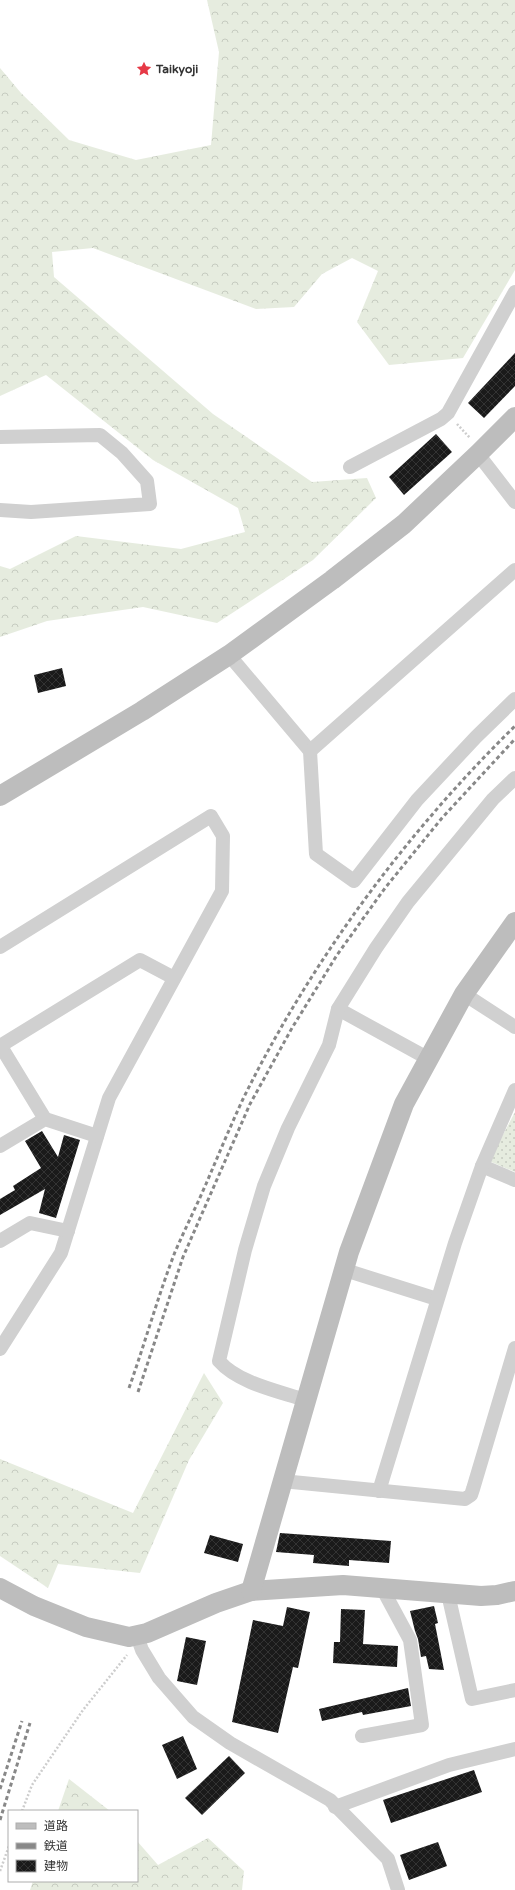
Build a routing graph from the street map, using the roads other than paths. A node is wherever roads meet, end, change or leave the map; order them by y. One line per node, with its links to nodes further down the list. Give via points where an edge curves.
1 (515, 292): 5 (street, via 448,413)
2 (515, 416): 4 (street)
3 (0, 437): 7 (street, via 100,435 122,453 147,481 150,504 31,512)
4 (474, 446): 6 (street); 9 (street, via 404,524)
5 (350, 467)
6 (515, 502)
7 (0, 510)
8 (515, 570): 11 (street)
9 (229, 655): 11 (street); 13 (street, via 142,712)
10 (515, 699): 11 (street, via 417,800 354,881 316,854)
11 (310, 751)
12 (515, 778): 18 (street, via 493,799 408,902)
13 (0, 796)
14 (515, 922): 17 (street)
15 (0, 947): 16 (street, via 211,816 223,836 222,891)
16 (174, 978): 20 (street, via 140,960); 24 (street, via 109,1098)
17 (464, 994): 19 (street); 21 (street)
18 (338, 1009): 21 (street); 34 (street, via 329,1045 288,1128 264,1186 245,1250 220,1360 226,1368 243,1379)
19 (515, 1027)
20 (0, 1046): 23 (street)
21 (429, 1059): 30 (street, via 404,1104 360,1219)
22 (515, 1090): 26 (street)
23 (45, 1119): 24 (street); 25 (street)
24 (97, 1136): 28 (street)
25 (0, 1146)
26 (482, 1166): 27 (street); 31 (street)
27 (515, 1180)
28 (68, 1231): 29 (street, via 30,1223); 33 (street, via 61,1253)
29 (0, 1240)
30 (345, 1270): 31 (street); 34 (street)
31 (437, 1299): 36 (street)
32 (515, 1348): 36 (street, via 471,1495 465,1498)
33 (0, 1349)
34 (305, 1400): 35 (street)
35 (282, 1481): 36 (street); 39 (street)
36 (379, 1491)
37 (0, 1588): 42 (street, via 34,1606 86,1627)
38 (382, 1588): 39 (street, via 343,1586); 41 (street); 44 (street, via 410,1640 422,1725)
39 (251, 1591): 42 (street, via 216,1603)
40 (515, 1591): 41 (street, via 497,1595)
41 (448, 1594): 43 (street, via 472,1699)
42 (138, 1639): 46 (street, via 159,1678 193,1717 230,1743 330,1800)
43 (515, 1690)
44 (362, 1736)
45 (515, 1749): 46 (street, via 449,1765)
46 (335, 1807): 47 (street, via 388,1859)
47 (398, 1890)

